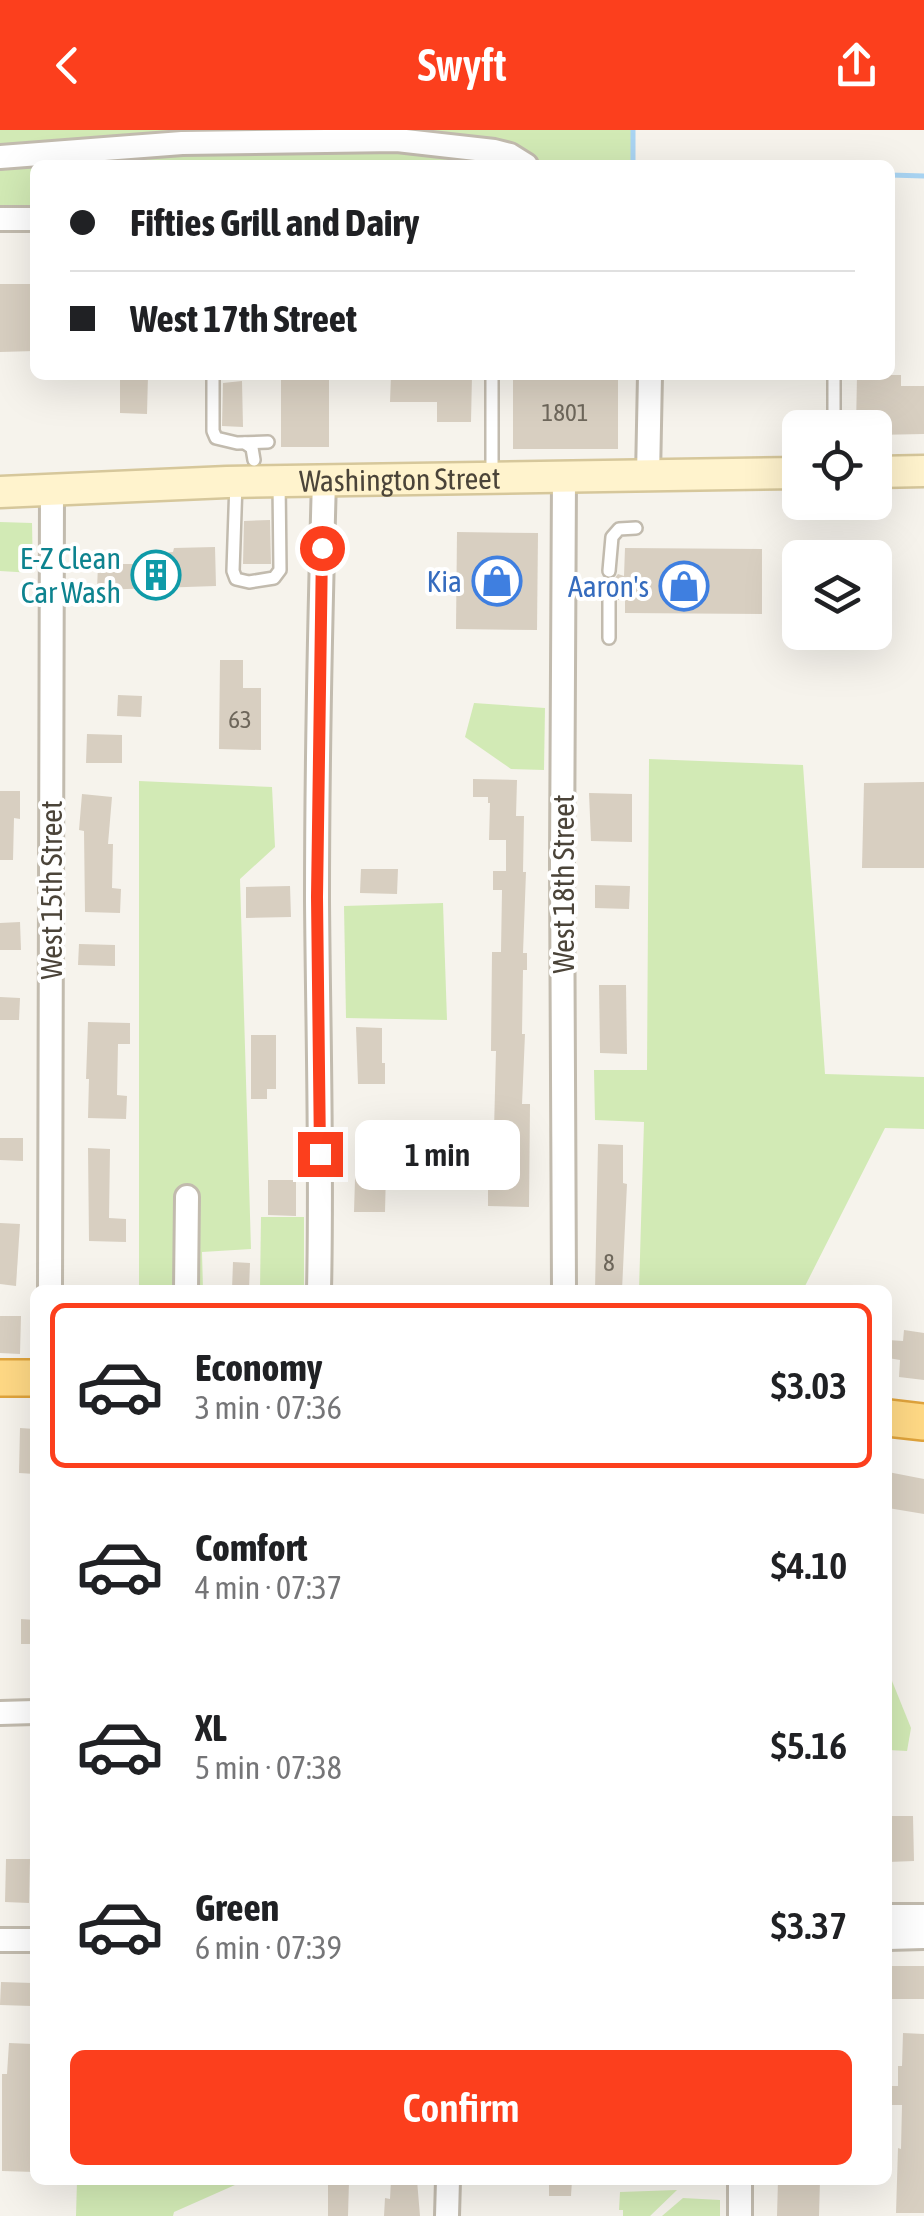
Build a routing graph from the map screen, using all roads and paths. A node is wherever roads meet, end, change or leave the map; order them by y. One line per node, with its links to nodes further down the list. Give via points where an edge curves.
1 (0, 157): 2 (street)
2 (50, 160): 3 (street, via 182,143 398,140)
3 (518, 160)
4 (30, 218): 5 (street)
5 (0, 220)
6 (213, 380): 12 (lane, via 214,436)
7 (492, 380): 19 (lane)
8 (650, 380): 17 (street)
9 (834, 380): 10 (lane)
10 (834, 410)
11 (268, 442): 12 (lane)
12 (245, 443): 13 (lane, via 252,448)
13 (245, 471): 21 (main road, Washington Street); 21 (lane, via 236,579 274,578 280,570); 22 (main road, Washington Street)
14 (924, 471): 15 (main road)
15 (892, 472)
16 (782, 473): 17 (main road, Washington Street)
17 (648, 476): 18 (main road, Washington Street)
18 (564, 477): 19 (main road, Washington Street); 32 (street, West 18th Street)
19 (492, 478): 20 (main road, Washington Street)
20 (324, 480): 21 (main road, Washington Street); 31 (street)
21 (279, 481)
22 (52, 491): 23 (main road, Washington Street); 29 (street, West 15th Street)
23 (0, 492)
24 (636, 528): 25 (lane, via 619,529 612,537)
25 (609, 571)
26 (609, 600): 27 (lane)
27 (609, 638)
28 (187, 1197): 30 (street)
29 (50, 1285)
30 (186, 1285)
31 (319, 1285)
32 (564, 1285)
33 (0, 1378): 34 (highway)
34 (30, 1378)
35 (892, 1418): 36 (highway)
36 (924, 1422)
37 (0, 1712): 38 (street)
38 (30, 1712)
39 (892, 1916): 40 (street)
40 (924, 1916)
41 (924, 1937): 42 (street)
42 (892, 1938)
43 (0, 1940): 44 (street)
44 (30, 1940)
45 (448, 2185): 47 (street)
46 (740, 2185): 48 (street)
47 (447, 2216)
48 (740, 2216)

